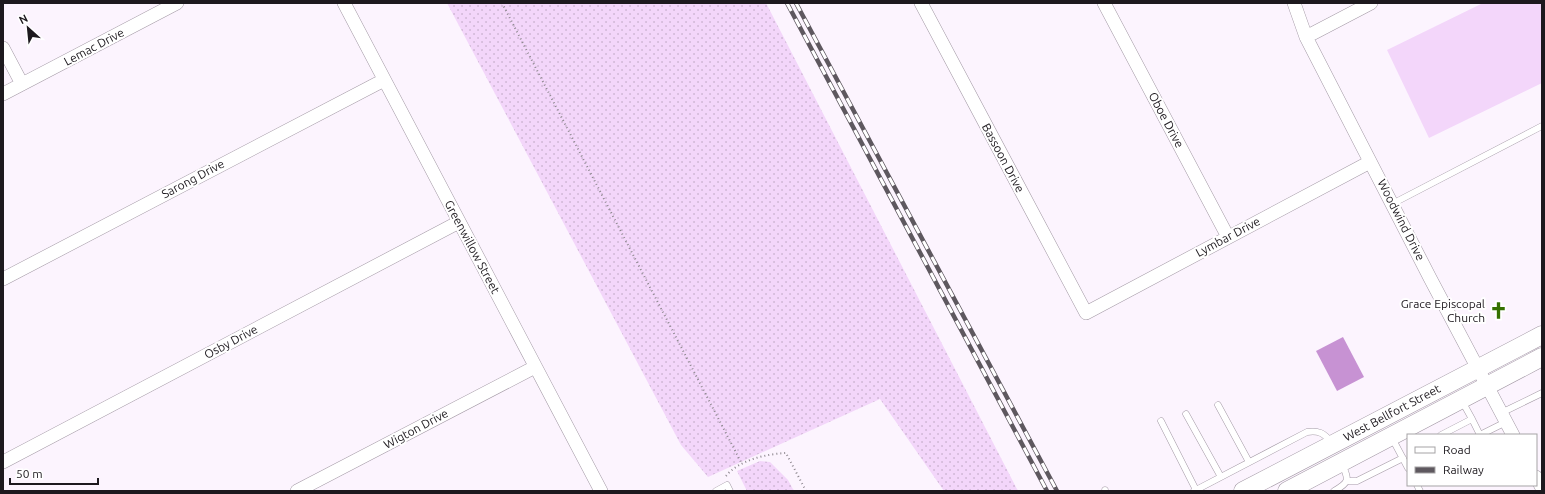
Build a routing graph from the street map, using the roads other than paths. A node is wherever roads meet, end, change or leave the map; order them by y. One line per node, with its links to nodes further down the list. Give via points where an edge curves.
1 (344, 3): 9 (street, Greenwillow Street)
2 (921, 3): 18 (street, Bassoon Drive)
3 (1104, 3): 16 (street, Oboe Drive)
4 (1294, 3): 7 (street, Woodwind Drive)
5 (1372, 3): 7 (street)
6 (168, 5): 10 (street, Lemac Drive)
7 (1306, 37): 13 (street, Woodwind Drive)
8 (3, 48): 10 (street)
9 (384, 80): 15 (street, Greenwillow Street); 17 (street, Sarong Drive)
10 (22, 84): 11 (street, Lemac Drive)
11 (3, 94)
12 (1542, 126): 14 (lane)
13 (1370, 162): 14 (street, Woodwind Drive); 16 (street, Lymbar Drive)
14 (1392, 204): 22 (street, Woodwind Drive)
15 (459, 222): 21 (street, Greenwillow Street); 39 (street, Osby Drive)
16 (1228, 237): 18 (street, Lymbar Drive)
17 (3, 279)
18 (1086, 313)
19 (1542, 335): 22 (main road, West Bellfort Street)
20 (1542, 357): 23 (main road, West Bellfort Street)
21 (535, 367): 49 (street, Wigton Drive); 50 (street, Greenwillow Street)
22 (1477, 368): 23 (street, Woodwind Drive); 37 (main road, West Bellfort Street)
23 (1486, 386): 25 (main road, West Bellfort Street); 28 (street, Woodwind Drive)
24 (1542, 393): 28 (lane)
25 (1461, 399): 29 (lane); 31 (main road, West Bellfort Street)
26 (1218, 405): 40 (lane)
27 (1186, 414): 43 (lane)
28 (1504, 418): 34 (lane); 35 (street, Woodwind Drive)
29 (1472, 419): 32 (lane); 33 (lane)
30 (1161, 421): 48 (lane)
31 (1411, 431): 36 (main road, West Bellfort Street)
32 (1443, 434)
33 (1480, 434)
34 (1481, 434)
35 (1512, 434)
36 (1391, 436): 38 (lane); 41 (main road, West Bellfort Street)
37 (1332, 444): 40 (lane, via 1326,436 1316,431 1307,432); 41 (main road); 52 (main road, West Bellfort Street)
38 (1403, 458): 42 (lane); 45 (lane, via 1357,482)
39 (3, 462)
40 (1249, 462): 43 (lane)
41 (1342, 462): 45 (lane, via 1348,476); 53 (main road, West Bellfort Street)
42 (1407, 466)
43 (1221, 477): 48 (lane)
44 (1537, 479): 47 (street)
45 (1347, 481): 54 (lane)
46 (728, 488): 51 (lane)
47 (1542, 488)
48 (1195, 490)
49 (297, 491)
50 (601, 491)
51 (716, 491)
52 (1243, 491)
53 (1287, 491)
54 (1334, 491)

